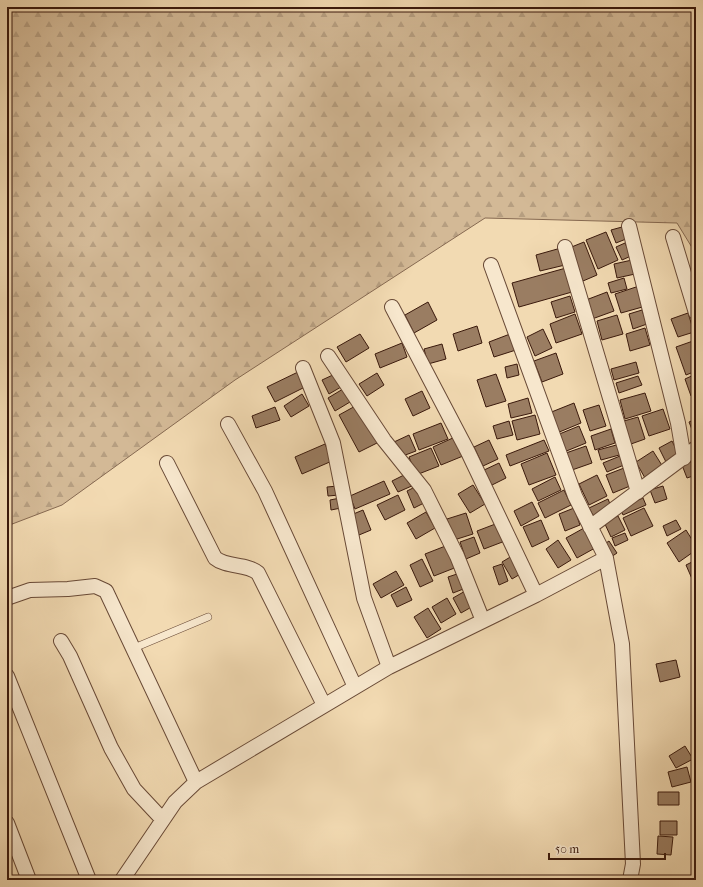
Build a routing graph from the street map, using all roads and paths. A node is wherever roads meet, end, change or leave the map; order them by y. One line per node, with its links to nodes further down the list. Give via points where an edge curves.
1 (629, 226): 11 (street, via 678,423)
2 (673, 237): 6 (street)
3 (565, 247): 13 (street)
4 (491, 265): 14 (street, via 575,496)
5 (392, 307): 16 (street, via 468,452)
6 (696, 313)
7 (328, 356): 19 (street, via 384,440 424,490 457,556)
8 (303, 368): 22 (street, via 333,443 364,598)
9 (228, 424): 24 (street, via 268,498)
10 (696, 448): 11 (street)
11 (684, 458): 13 (street)
12 (167, 463): 25 (street, via 215,558 258,573)
13 (638, 492): 14 (street)
14 (590, 527): 15 (street)
15 (606, 558): 16 (street); 32 (street, via 622,644 633,864)
16 (536, 595): 19 (street)
17 (7, 598): 21 (street, via 30,590 99,587 109,594)
18 (208, 617): 21 (lane)
19 (483, 620): 22 (street)
20 (61, 641): 27 (street, via 111,748 134,789)
21 (134, 648): 26 (street)
22 (389, 667): 24 (street)
23 (7, 676): 30 (street)
24 (355, 687): 25 (street)
25 (324, 705): 26 (street)
26 (196, 782): 27 (street, via 175,802)
27 (163, 820): 31 (street)
28 (7, 823): 29 (street)
29 (29, 880)
30 (88, 880)
31 (122, 880)
32 (630, 880)

